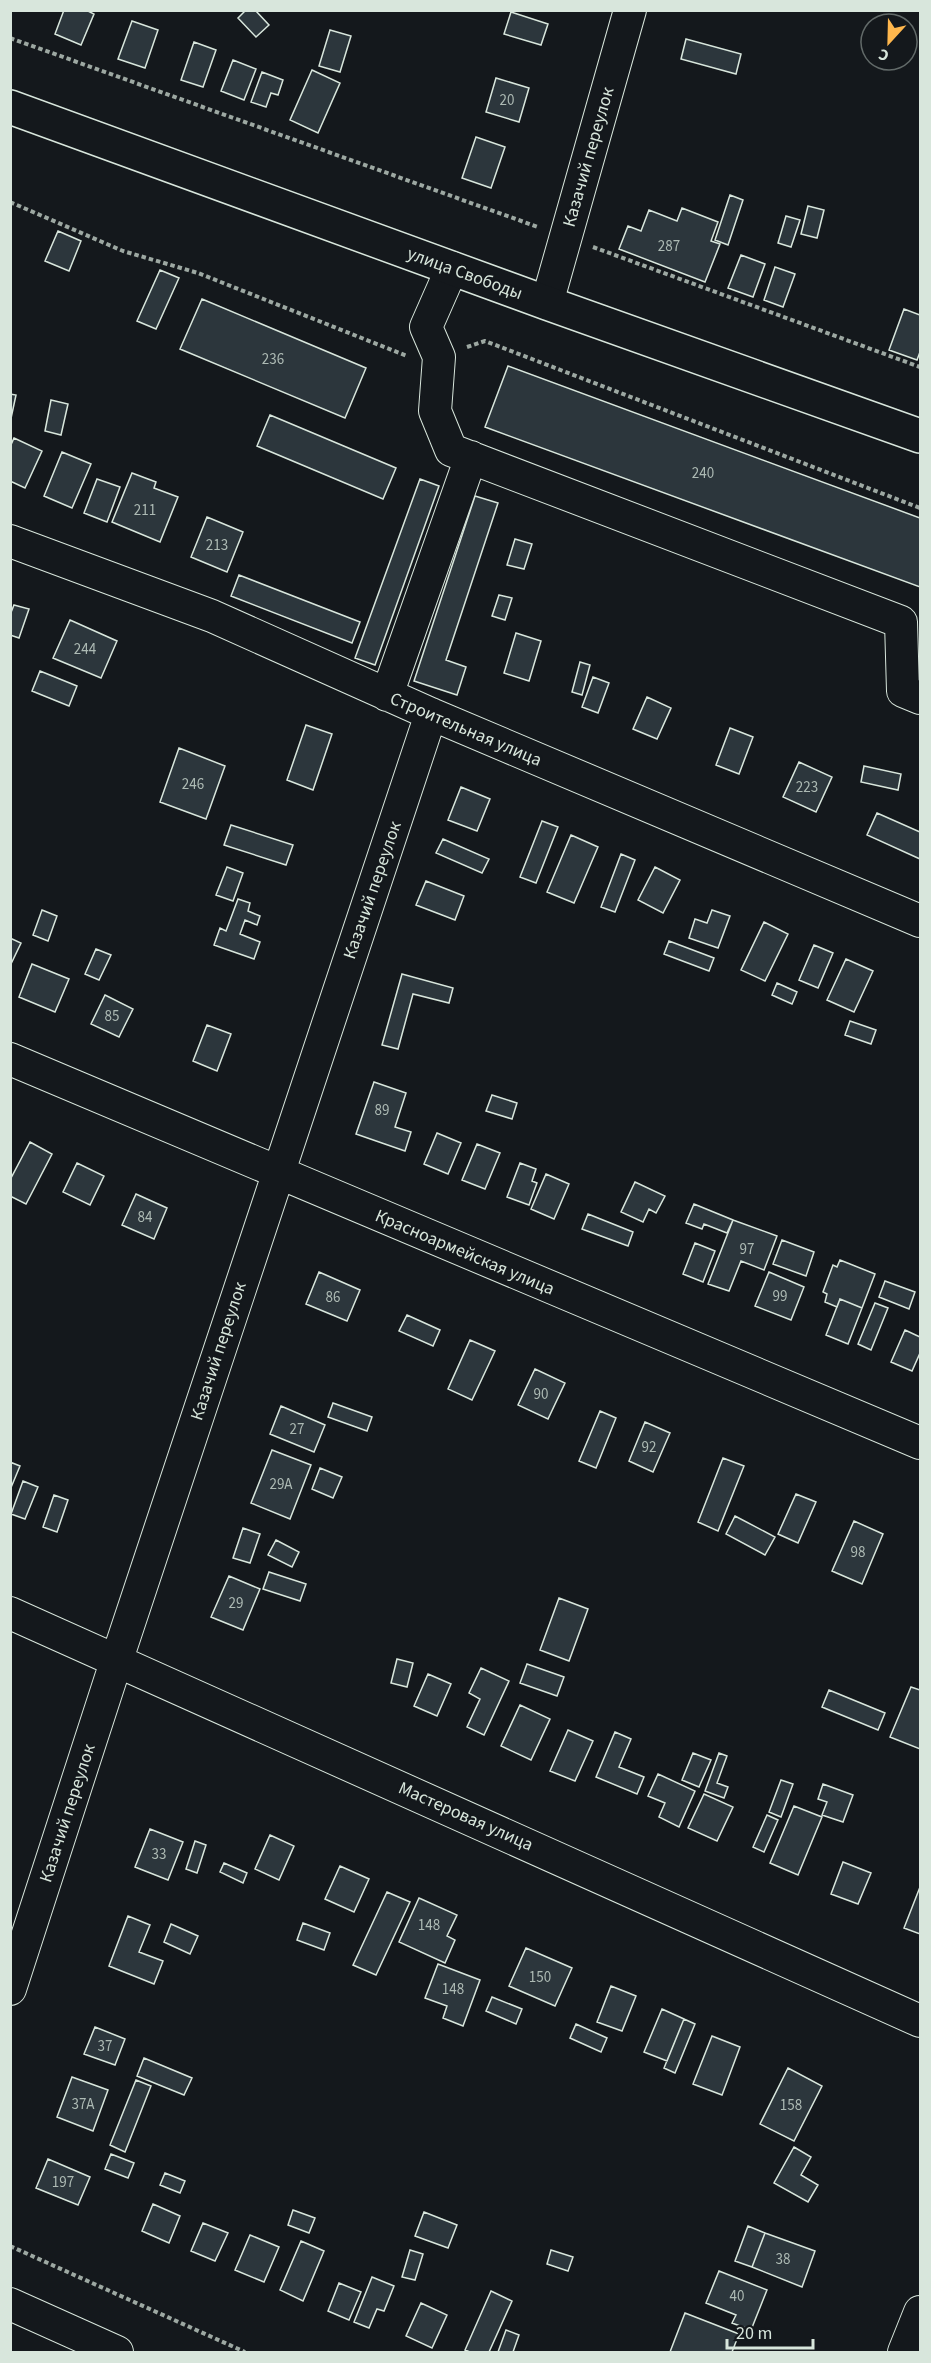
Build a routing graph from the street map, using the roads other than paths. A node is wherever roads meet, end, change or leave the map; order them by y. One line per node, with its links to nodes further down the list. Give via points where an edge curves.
1 (630, 10): 4 (street, Казачий переулок)
2 (10, 107): 3 (main road, улица Свободы)
3 (452, 268): 4 (main road, улица Свободы); 6 (street, via 426,327 439,357 435,411 452,450)
4 (547, 303): 5 (main road, улица Свободы)
5 (921, 436)
6 (471, 457): 8 (street); 9 (street, via 902,622 903,692)
7 (10, 541): 8 (street, Строительная улица, via 212,616)
8 (387, 695): 10 (street, Строительная улица)
9 (921, 698)
10 (430, 714): 11 (street, Строительная улица); 13 (street, Казачий переулок)
11 (921, 921)
12 (10, 1059): 13 (street, Красноармейская улица)
13 (277, 1173): 14 (street, Красноармейская улица); 16 (street, Казачий переулок)
14 (921, 1443)
15 (10, 1613): 16 (street, Мастеровая улица)
16 (117, 1659): 17 (street, Казачий переулок); 18 (street, Мастеровая улица)
17 (10, 1989)
18 (921, 2021)
19 (10, 2304): 21 (street)
20 (921, 2312): 22 (street)
21 (117, 2352)
22 (904, 2352)

